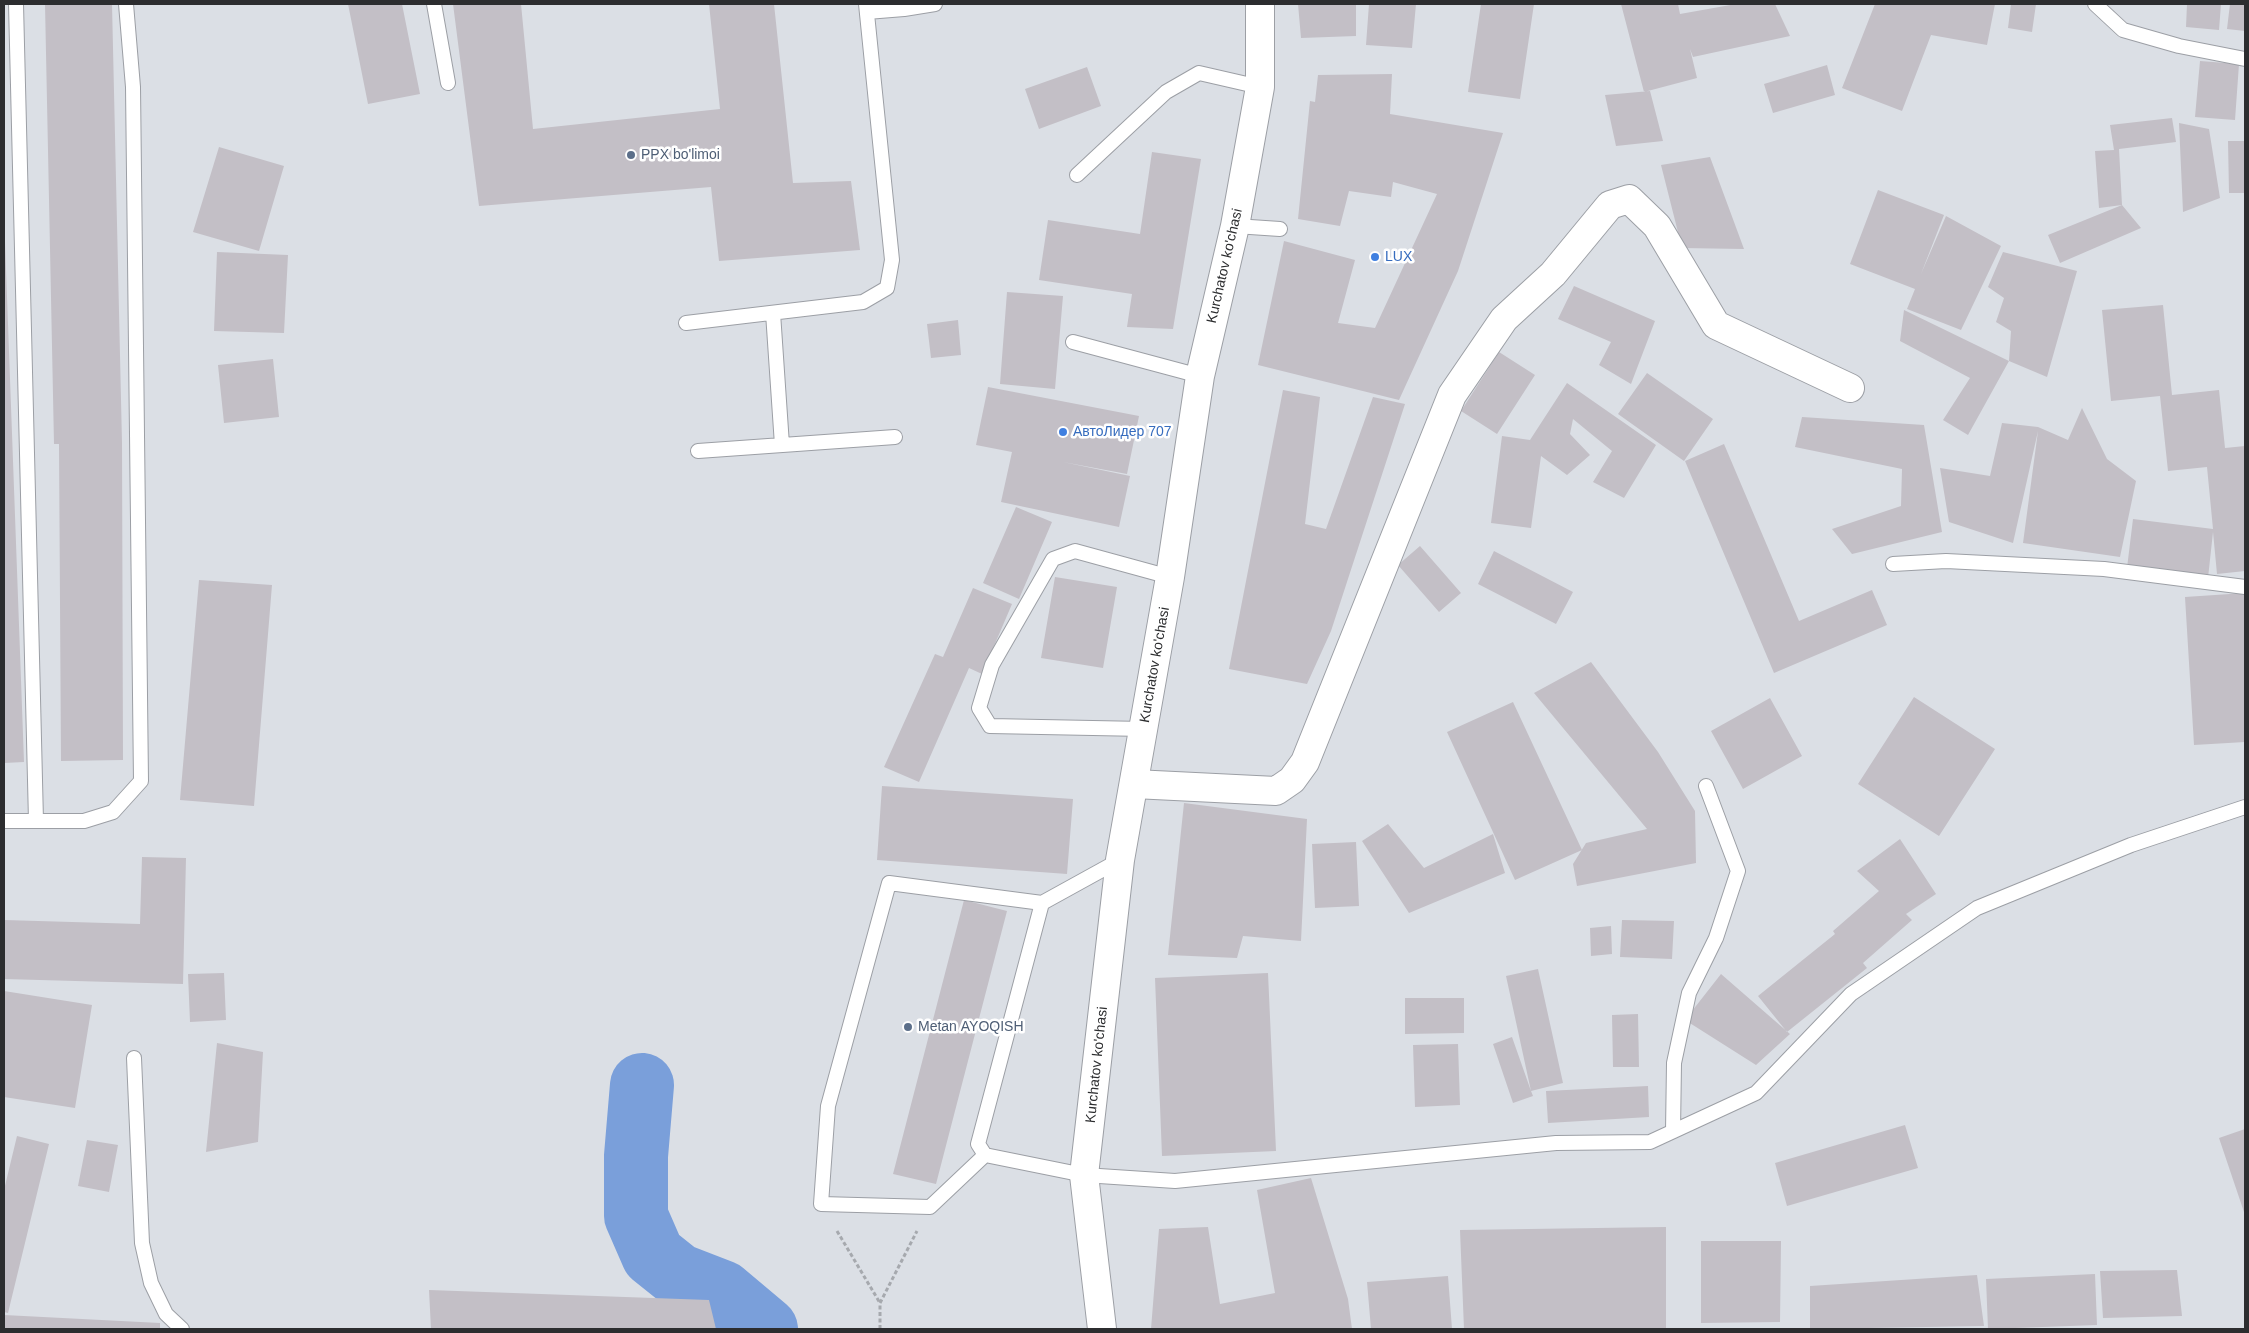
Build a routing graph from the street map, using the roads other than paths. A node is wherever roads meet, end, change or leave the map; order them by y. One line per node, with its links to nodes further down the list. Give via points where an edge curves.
1 (16, 4): 30 (lane)
2 (126, 4): 30 (lane, via 133,87 141,781 113,812 84,821)
3 (434, 4): 9 (lane)
4 (935, 4): 7 (lane, via 904,9)
5 (1260, 4): 10 (main road, Kurchatov ko'chasi)
6 (2095, 4): 8 (lane, via 2123,30 2179,46)
7 (867, 8): 14 (lane, via 892,260 888,288 863,302)
8 (2245, 59)
9 (448, 83)
10 (1260, 87): 11 (lane, via 1199,72 1166,92); 12 (main road, Kurchatov ko'chasi)
11 (1077, 175)
12 (1234, 226): 13 (lane); 17 (main road, Kurchatov ko'chasi)
13 (1280, 229)
14 (773, 313): 15 (lane); 20 (lane)
15 (686, 323)
16 (1073, 342): 17 (lane)
17 (1200, 376): 23 (main road, Kurchatov ko'chasi)
18 (1850, 388): 26 (main road, via 1716,325 1657,226 1629,199 1610,205 1553,274 1504,319 1452,395 1305,762 1292,780 1276,791)
19 (895, 436): 20 (lane)
20 (782, 445): 21 (lane)
21 (698, 451)
22 (1894, 564): 24 (lane, via 1946,560 2104,569)
23 (1170, 577): 25 (main road, Kurchatov ko'chasi); 25 (lane, via 1075,551 1054,559 992,665 979,708 990,726)
24 (2245, 587)
25 (1144, 728): 26 (main road, Kurchatov ko'chasi)
26 (1134, 784): 31 (main road, Kurchatov ko'chasi)
27 (1706, 786): 34 (lane, via 1738,871 1716,938 1689,993 1674,1063)
28 (2245, 807): 34 (lane, via 2131,845 1977,908 1851,994 1756,1093)
29 (4, 820): 30 (lane)
30 (36, 821)
31 (1120, 860): 32 (lane); 36 (main road, Kurchatov ko'chasi)
32 (1042, 904): 35 (lane, via 978,1144); 35 (lane, via 889,883 828,1106 821,1204 930,1207)
33 (134, 1058): 37 (lane, via 142,1242 151,1284 166,1314)
34 (1673, 1131): 36 (lane, via 1650,1142 1556,1143 1175,1181)
35 (985, 1155): 36 (lane)
36 (1084, 1175): 38 (main road, Kurchatov ko'chasi)
37 (182, 1329)
38 (1102, 1329)

